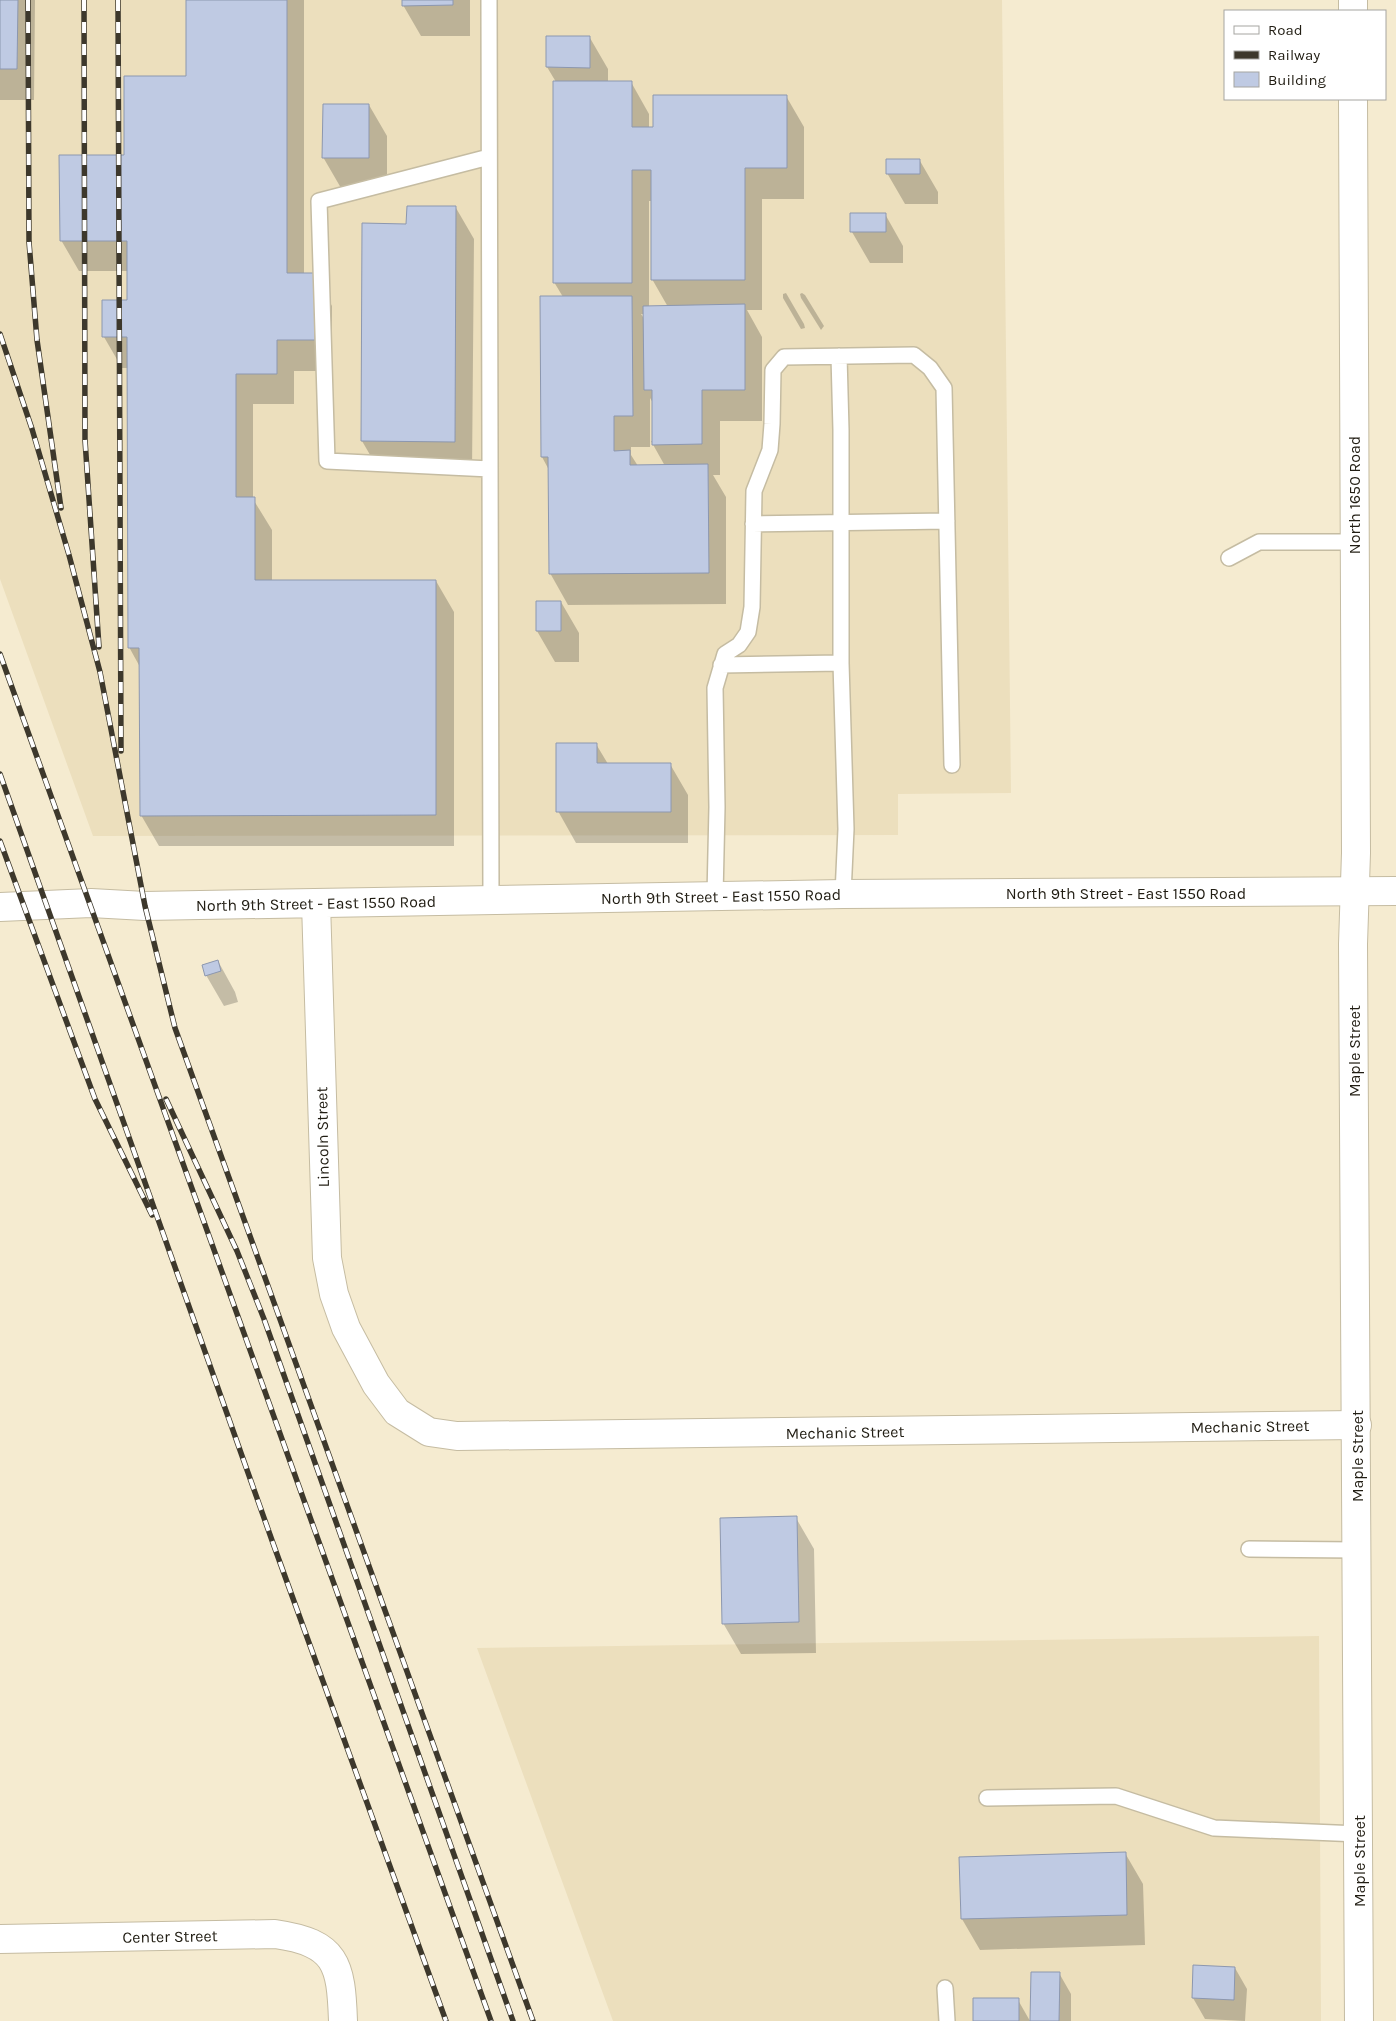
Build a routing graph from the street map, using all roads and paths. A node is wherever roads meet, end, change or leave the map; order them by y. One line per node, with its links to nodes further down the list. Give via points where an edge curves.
1 (489, 0): 3 (lane)
2 (1353, 100): 9 (street, North 1650 Road)
3 (489, 157): 5 (lane); 5 (lane, via 319,201 327,461)
4 (839, 356): 6 (lane, via 914,355 930,368 944,388); 7 (lane); 8 (lane, via 784,357 774,370 770,450 754,491)
5 (490, 469): 18 (lane)
6 (947, 521): 7 (lane); 13 (lane)
7 (842, 522): 8 (lane); 11 (lane)
8 (753, 524): 12 (lane, via 752,607 748,632 739,645 724,654)
9 (1354, 542): 10 (lane, via 1259,542); 15 (street, North 1650 Road)
10 (1229, 558)
11 (841, 663): 12 (lane); 16 (lane, via 846,829)
12 (721, 665): 17 (lane, via 715,688)
13 (952, 765)
14 (1396, 891): 15 (street, North 9th Street - East 1550 Road)
15 (1354, 892): 16 (street, North 9th Street - East 1550 Road); 22 (street, Maple Street)
16 (843, 894): 17 (street, North 9th Street - East 1550 Road)
17 (715, 896): 18 (street, North 9th Street - East 1550 Road)
18 (491, 900): 19 (street, North 9th Street - East 1550 Road)
19 (316, 902): 20 (street, North 9th Street - East 1550 Road, via 145,906 91,903); 21 (street, Lincoln Street, via 327,1258 334,1294)
20 (0, 907)
21 (364, 1365): 22 (street, Mechanic Street, via 397,1412 429,1432 457,1436)
22 (1357, 1425): 24 (street, Maple Street)
23 (1249, 1549): 24 (lane)
24 (1357, 1550): 26 (street, Maple Street)
25 (987, 1798): 26 (lane, via 1116,1796 1214,1828)
26 (1360, 1834): 31 (street, Maple Street)
27 (0, 1939): 29 (street, Center Street, via 293,1936 323,1948 333,1960 339,1977)
28 (946, 1988): 30 (lane)
29 (342, 2021)
30 (947, 2021)
31 (1360, 2021)

